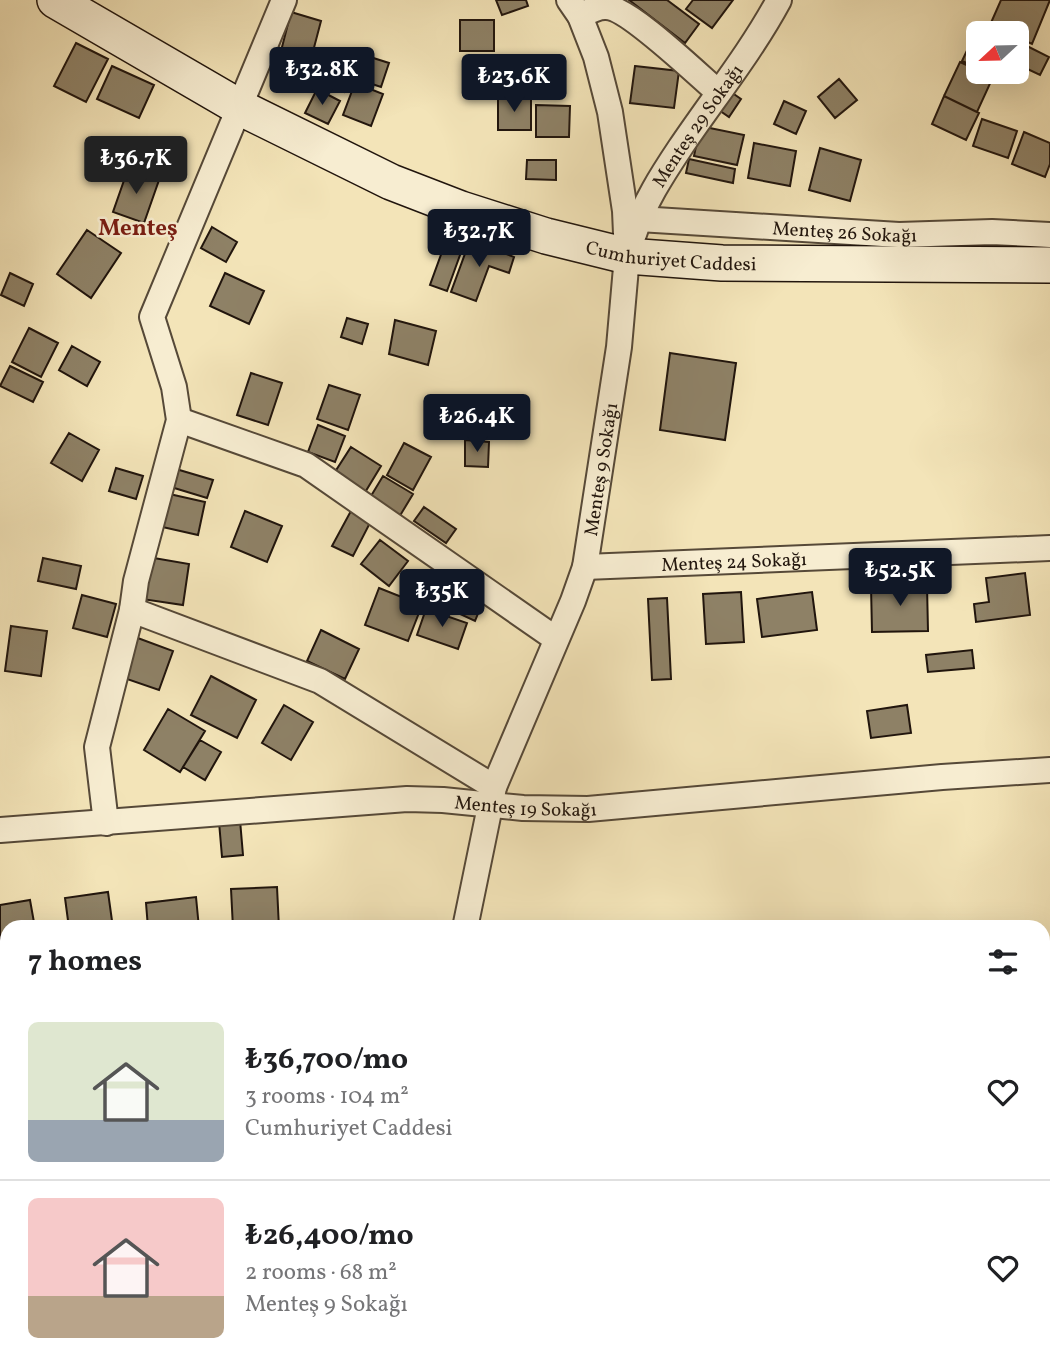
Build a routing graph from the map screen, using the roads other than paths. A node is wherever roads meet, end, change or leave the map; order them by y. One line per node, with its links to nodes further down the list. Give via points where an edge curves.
1 (284, 0): 6 (street)
2 (779, 0): 5 (street, Menteş 29 Sokağı)
3 (57, 1): 6 (main road, Cumhuriyet Caddesi)
4 (575, 8): 5 (street, via 615,9); 9 (street, Menteş 9 Sokağı, via 596,57 610,111)
5 (718, 92): 7 (street, Menteş 29 Sokağı)
6 (239, 107): 9 (main road, Cumhuriyet Caddesi, via 391,182 461,209); 11 (street, via 152,317 174,387)
7 (639, 219): 8 (street, Menteş 26 Sokağı, via 899,235); 9 (street, Menteş 29 Sokağı)
8 (1050, 235)
9 (627, 256): 10 (main road, Cumhuriyet Caddesi, via 722,263); 13 (street, Menteş 9 Sokağı, via 619,347)
10 (1050, 265)
11 (179, 420): 14 (street); 15 (street, via 306,465)
12 (1050, 548): 13 (street, Menteş 24 Sokağı)
13 (585, 567): 15 (street, Menteş 9 Sokağı)
14 (132, 610): 17 (street, via 320,681); 18 (street, via 97,747)
15 (556, 639): 17 (street, Menteş 9 Sokağı)
16 (1050, 770): 17 (street, Menteş 19 Sokağı, via 627,806 553,809)
17 (493, 796): 18 (street, Menteş 19 Sokağı); 20 (street, Menteş 9 Sokağı)
18 (106, 822): 19 (street, Menteş 19 Sokağı)
19 (0, 830)
20 (467, 920)

